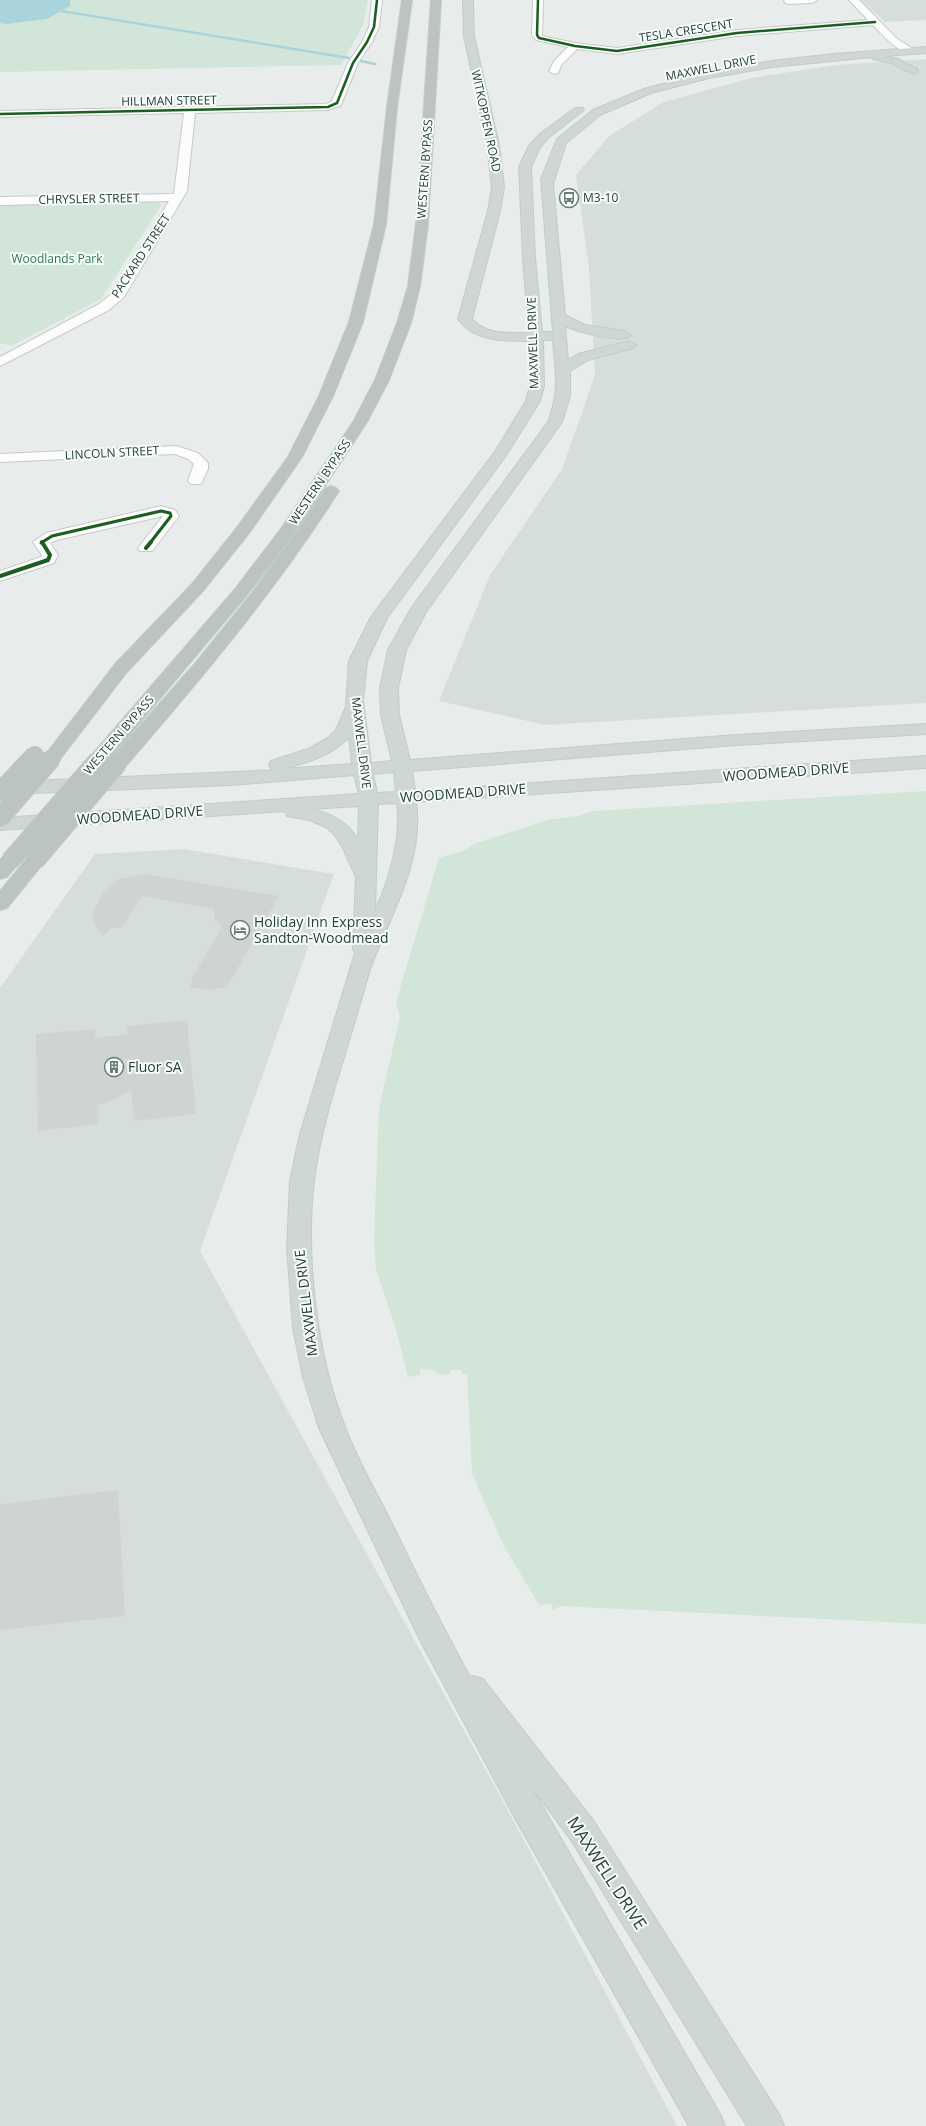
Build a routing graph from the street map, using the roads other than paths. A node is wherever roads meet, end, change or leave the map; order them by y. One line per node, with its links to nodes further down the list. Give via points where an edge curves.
1 (377, 0): 18 (street, HILLMAN STREET, via 374,27 353,63 337,103 313,108)
2 (407, 0): 39 (highway, via 392,107 380,224 356,322 326,396 295,456 244,529 197,588)
3 (436, 0): 32 (highway, WESTERN BYPASS, via 422,224 414,286 395,348)
4 (468, 0): 24 (main road, WITKOPPEN ROAD, via 469,36 493,145 498,187 494,211)
5 (538, 0): 11 (street, TESLA CRESCENT, via 539,38)
6 (812, 0): 8 (street)
7 (854, 0): 9 (street)
8 (788, 1)
9 (876, 22): 11 (street, TESLA CRESCENT, via 738,33 624,50); 12 (street)
10 (926, 44): 13 (main road)
11 (575, 46): 16 (street, via 558,63)
12 (893, 46): 13 (main road); 15 (main road, MAXWELL DRIVE); 22 (main road, MAXWELL DRIVE, via 737,61 669,76 592,103 558,124 535,146 525,167)
13 (908, 48): 14 (main road)
14 (926, 50)
15 (852, 55): 17 (main road, via 888,59); 23 (main road, MAXWELL DRIVE, via 769,63 720,72 650,90 602,110 581,123 555,151 547,179)
16 (554, 71)
17 (913, 71)
18 (190, 111): 19 (street, HILLMAN STREET); 20 (street, PACKARD STREET, via 182,191)
19 (0, 114)
20 (178, 197): 21 (street, CHRYSLER STREET); 30 (street, PACKARD STREET, via 161,228 113,300)
21 (0, 201)
22 (527, 216): 23 (main road); 25 (main road, MAXWELL DRIVE)
23 (550, 216): 26 (main road, MAXWELL DRIVE)
24 (466, 310): 27 (main road, WITKOPPEN ROAD, via 467,323 476,330); 28 (main road, WITKOPPEN ROAD, via 455,320 462,332 486,338)
25 (534, 314): 27 (main road, via 523,327); 28 (main road, MAXWELL DRIVE)
26 (557, 316): 29 (main road, MAXWELL DRIVE); 31 (main road, via 586,330 627,340 583,357)
27 (488, 334): 28 (main road, WITKOPPEN ROAD)
28 (535, 340): 29 (main road, WITKOPPEN ROAD); 37 (main road, MAXWELL DRIVE, via 537,386 530,406 502,451 376,622 358,662)
29 (560, 341): 31 (main road, MAXWELL DRIVE)
30 (0, 362)
31 (562, 370): 41 (main road, MAXWELL DRIVE, via 563,396 555,422 418,611 397,650 390,676 389,707)
32 (360, 422): 51 (highway, WESTERN BYPASS, bridge, via 286,533 241,592); 53 (highway, bridge, via 341,475 304,536 261,595)
33 (0, 458): 34 (street, LINCOLN STREET, via 176,450 193,456 201,463)
34 (196, 481)
35 (146, 548): 36 (street, via 171,516 170,513 160,511 52,536 41,542 50,556 48,560)
36 (0, 576)
37 (354, 701): 42 (main road, MAXWELL DRIVE); 43 (main road, via 349,728 329,746 296,760)
38 (926, 729): 41 (main road, via 736,740)
39 (43, 756): 45 (highway, bridge); 49 (highway, bridge)
40 (926, 762): 46 (main road, WOODMEAD DRIVE)
41 (402, 765): 42 (main road); 46 (main road, MAXWELL DRIVE)
42 (362, 767): 43 (main road); 47 (main road, MAXWELL DRIVE)
43 (231, 779): 44 (main road)
44 (0, 788)
45 (0, 792)
46 (406, 797): 47 (main road, WOODMEAD DRIVE); 54 (main road, MAXWELL DRIVE, via 409,820 406,844 389,902)
47 (369, 799): 48 (main road, WOODMEAD DRIVE); 52 (main road, MAXWELL DRIVE)
48 (227, 809): 50 (main road, WOODMEAD DRIVE); 52 (main road, via 301,813 331,821 345,834)
49 (0, 818)
50 (0, 824)
51 (5, 867)
52 (365, 877): 54 (main road, MAXWELL DRIVE)
53 (0, 904)
54 (363, 958): 55 (main road, MAXWELL DRIVE, via 311,1134 302,1181 299,1248 306,1328 316,1377 332,1428)
55 (430, 1632): 56 (main road, MAXWELL DRIVE, via 526,1808); 57 (main road, MAXWELL DRIVE, via 582,1830)
56 (708, 2126)
57 (767, 2126)

